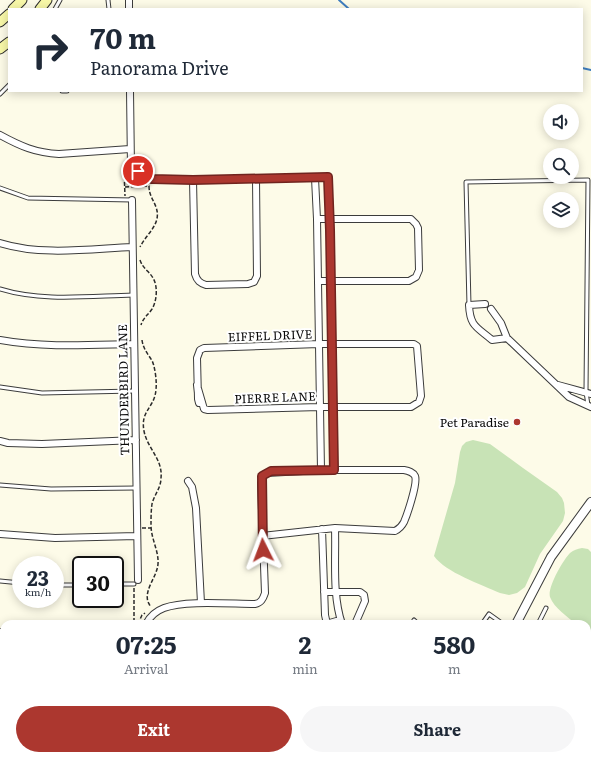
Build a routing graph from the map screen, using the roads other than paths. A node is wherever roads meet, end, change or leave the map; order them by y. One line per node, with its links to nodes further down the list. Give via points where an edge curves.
1 (22, 0): 3 (main road)
2 (47, 0): 4 (main road)
3 (14, 8)
4 (41, 8)
5 (8, 15): 6 (main road)
6 (0, 22)
7 (8, 43): 8 (main road)
8 (0, 49)
9 (8, 87): 11 (lane)
10 (130, 92): 13 (street)
11 (0, 94)
12 (0, 135): 13 (street, via 29,150 48,153)
13 (130, 149): 16 (street, via 131,167 144,176 152,179)
14 (315, 178): 15 (street); 18 (street, via 328,177); 19 (street)
15 (256, 179): 16 (street); 16 (street, via 257,276 254,282 248,284 206,285 196,279 195,274)
16 (193, 180)
17 (0, 188): 20 (lane, via 28,198)
18 (329, 198): 19 (street); 21 (street)
19 (316, 199): 22 (street)
20 (132, 200): 24 (street, THUNDERBIRD LANE)
21 (330, 218): 22 (street); 26 (street); 28 (street, via 411,219 418,228 419,270 416,277 409,281)
22 (317, 219): 25 (street)
23 (0, 243): 24 (street, via 48,251)
24 (132, 247): 30 (street, THUNDERBIRD LANE)
25 (317, 253): 26 (street); 27 (street)
26 (330, 253): 28 (street)
27 (318, 281): 28 (street); 34 (street)
28 (331, 281): 35 (street)
29 (0, 289): 30 (lane, via 47,296)
30 (133, 295): 38 (street, THUNDERBIRD LANE)
31 (485, 304): 32 (street)
32 (469, 305): 36 (street, via 469,316 476,328 492,340); 45 (lane, via 466,182 588,180)
33 (491, 309): 36 (street)
34 (318, 320): 35 (street); 39 (street)
35 (331, 320): 40 (street)
36 (508, 338): 41 (street)
37 (0, 340): 38 (street, via 51,346)
38 (133, 344): 44 (street, THUNDERBIRD LANE)
39 (319, 344): 40 (street, EIFFEL DRIVE); 42 (street, EIFFEL DRIVE, via 200,350 197,358); 48 (street)
40 (332, 344): 46 (street, EIFFEL DRIVE, via 418,346 421,396); 49 (street)
41 (557, 384): 45 (street); 47 (street, via 569,397)
42 (197, 385): 48 (street, PIERRE LANE, via 204,409 208,410)
43 (0, 387): 44 (lane, via 42,393)
44 (134, 391): 50 (street, THUNDERBIRD LANE)
45 (588, 393): 47 (lane)
46 (419, 402): 49 (street, PIERRE LANE, via 412,407)
47 (589, 406)
48 (320, 407): 49 (street, PIERRE LANE); 52 (street)
49 (333, 407): 53 (street)
50 (136, 440): 51 (street, via 42,444); 56 (street, THUNDERBIRD LANE)
51 (0, 442)
52 (321, 470): 53 (street); 62 (street, via 271,471 262,476)
53 (334, 470): 58 (street, via 408,471 414,476 416,484 400,528)
54 (188, 481): 71 (street, via 192,487 196,508)
55 (0, 485): 56 (lane, via 50,489)
56 (136, 488): 61 (street, THUNDERBIRD LANE)
57 (591, 502): 79 (street, via 551,557)
58 (335, 528): 59 (street); 64 (street)
59 (322, 529): 62 (street); 63 (street)
60 (0, 534): 61 (street, via 55,538)
61 (137, 536): 67 (street, THUNDERBIRD LANE)
62 (262, 536): 71 (street, via 265,594 263,600 259,604)
63 (324, 556): 64 (street); 70 (street)
64 (336, 556): 69 (street)
65 (0, 581): 66 (lane)
66 (12, 582)
67 (136, 582): 68 (lane)
68 (124, 583)
69 (336, 591): 70 (street); 75 (street); 76 (street, via 360,592 364,595)
70 (324, 592): 74 (street)
71 (201, 603): 73 (street, via 164,607)
72 (546, 608): 80 (lane)
73 (149, 620)
74 (326, 620)
75 (340, 620)
76 (357, 620)
77 (485, 620): 78 (lane, via 489,614)
78 (497, 620)
79 (518, 620)
80 (540, 620)

